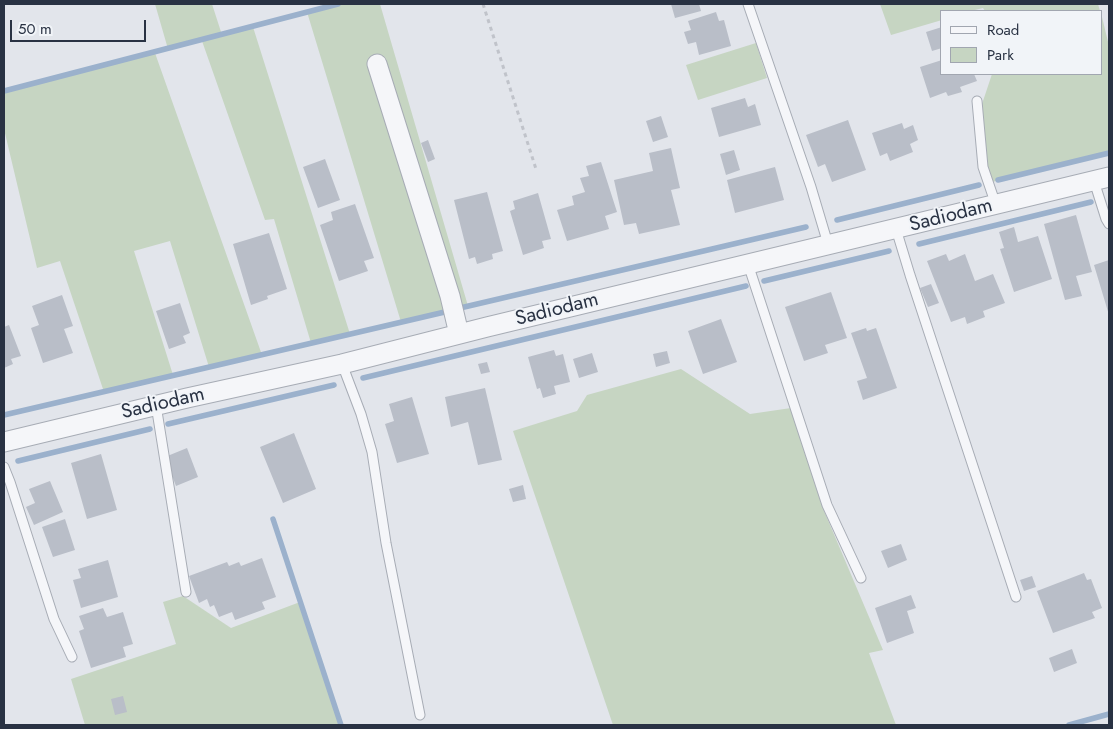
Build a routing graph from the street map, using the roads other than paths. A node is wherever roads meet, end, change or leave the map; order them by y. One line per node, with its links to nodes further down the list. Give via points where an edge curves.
1 (748, 4): 8 (lane)
2 (377, 64): 10 (street)
3 (977, 101): 5 (lane, via 984,167)
4 (1102, 179): 5 (street, Sadiodam); 6 (lane)
5 (996, 205): 7 (street, Sadiodam)
6 (1109, 224)
7 (896, 229): 8 (street, Sadiodam); 17 (lane)
8 (828, 244): 9 (street, Sadiodam)
9 (748, 264): 10 (street, Sadiodam); 15 (lane, via 827,505)
10 (459, 334): 11 (street, Sadiodam)
11 (342, 364): 12 (street, Sadiodam); 19 (lane, via 372,452 386,543)
12 (156, 406): 13 (street, Sadiodam); 16 (lane)
13 (4, 442)
14 (4, 467): 18 (lane, via 54,619)
15 (861, 578)
16 (186, 592)
17 (1016, 597)
18 (72, 658)
19 (420, 715)

